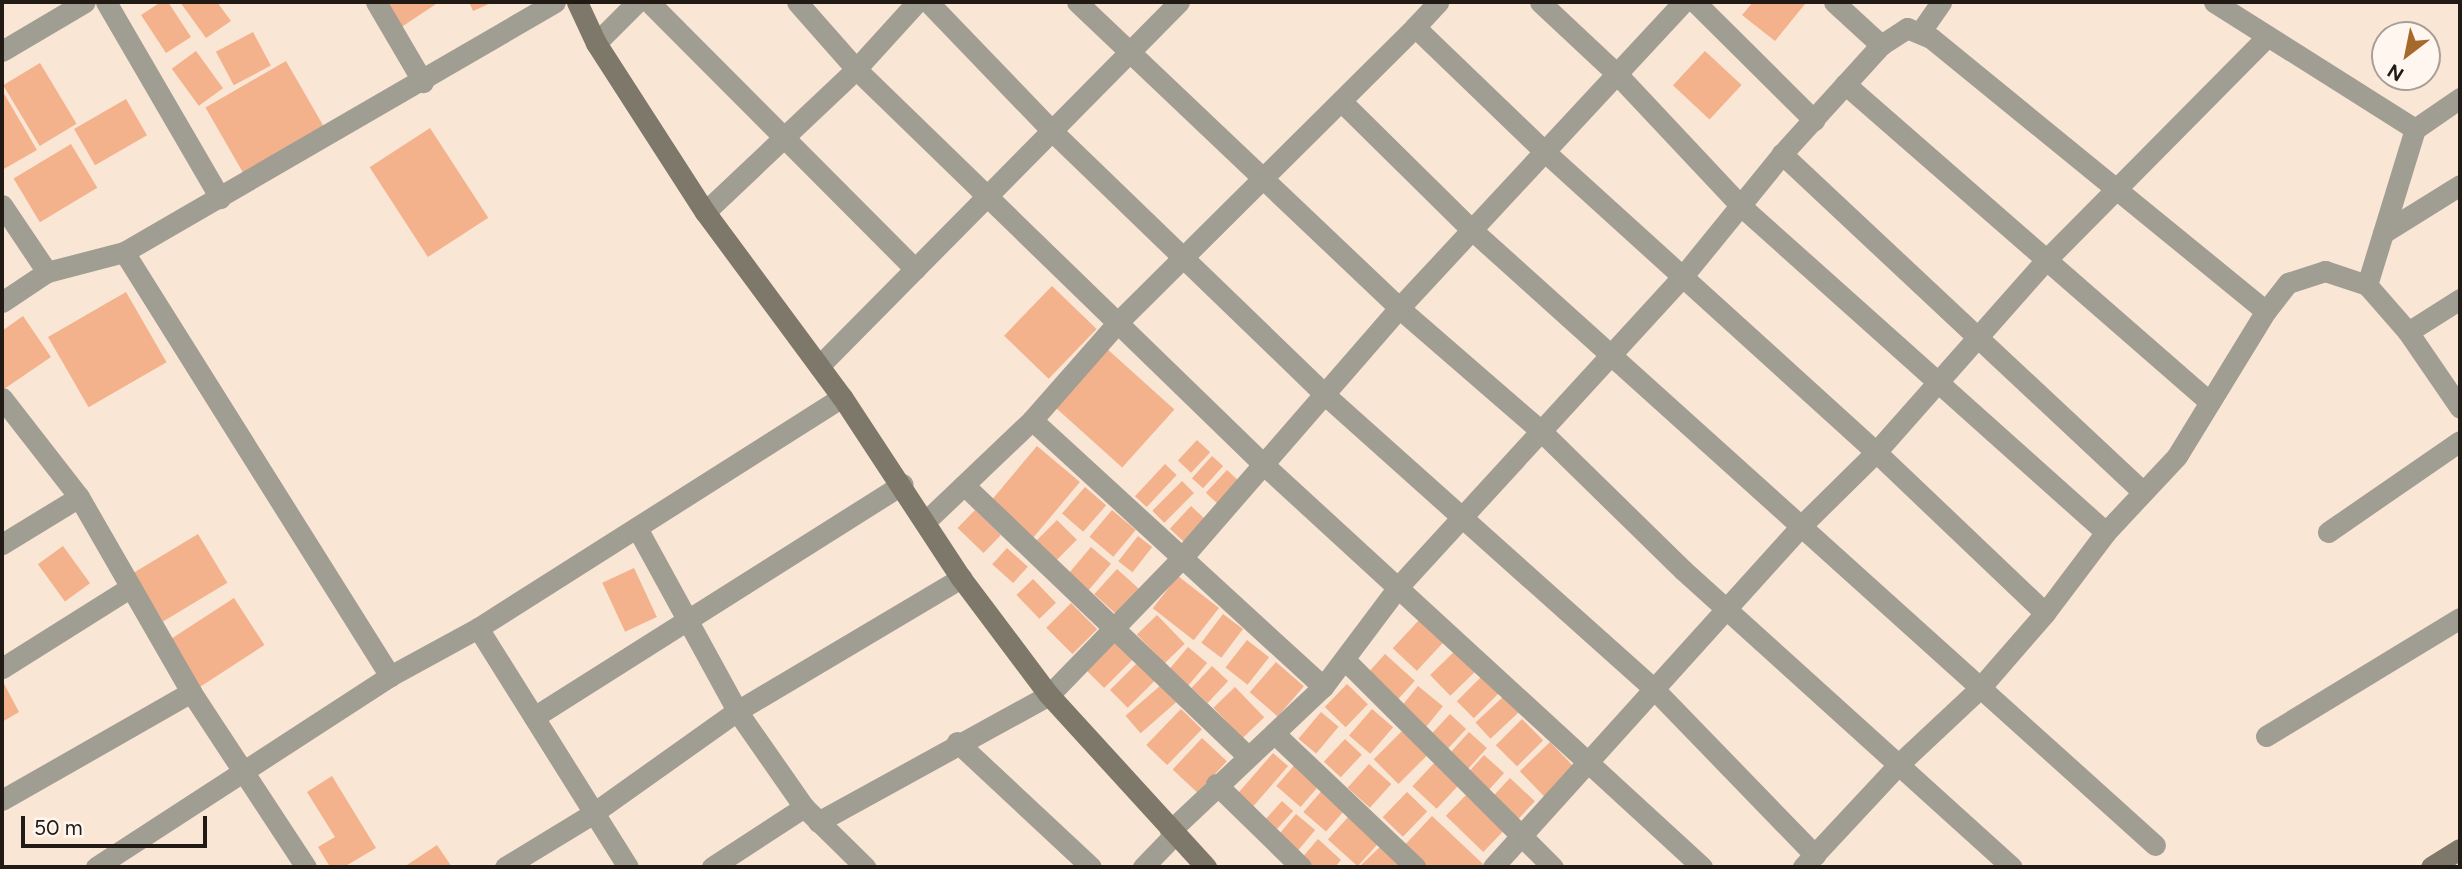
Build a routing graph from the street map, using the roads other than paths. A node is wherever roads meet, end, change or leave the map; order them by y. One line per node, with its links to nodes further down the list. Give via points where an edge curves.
1 (85, 2): 26 (street)
2 (106, 2): 44 (street)
3 (376, 2): 30 (street)
4 (555, 2): 30 (street)
5 (576, 2): 24 (main road)
6 (637, 2): 24 (street)
7 (649, 2): 37 (street)
8 (797, 2): 28 (street)
9 (917, 2): 28 (street)
10 (928, 2): 36 (street)
11 (1077, 2): 27 (street)
12 (1179, 2): 27 (street)
13 (1438, 2): 21 (street)
14 (1540, 2): 29 (street)
15 (1683, 2): 29 (street)
16 (1695, 2): 34 (street)
17 (1834, 2): 25 (street)
18 (1941, 2): 22 (street)
19 (2214, 2): 20 (street)
20 (2241, 9): 23 (street)
21 (1415, 27): 33 (street); 38 (street)
22 (1921, 31): 25 (street, via 1907,28); 42 (street)
23 (2268, 36): 35 (street); 42 (street)
24 (596, 43): 47 (main road)
25 (1881, 46): 31 (street)
26 (2, 51)
27 (1130, 52): 36 (street); 40 (street)
28 (856, 69): 37 (street); 43 (street)
29 (1616, 73): 38 (street); 46 (street)
30 (423, 82): 44 (street)
31 (1845, 84): 34 (street); 52 (street)
32 (2460, 98): 35 (street)
33 (1341, 101): 40 (street); 48 (street)
34 (1814, 120): 39 (street)
35 (2415, 129): 49 (street)
36 (1051, 130): 43 (street); 51 (street)
37 (784, 140): 47 (street); 53 (street)
38 (1544, 151): 48 (street); 55 (street)
39 (1782, 154): 46 (street); 63 (street)
40 (1262, 181): 51 (street); 59 (street)
41 (2460, 185): 49 (street)
42 (2118, 189): 52 (street); 60 (street)
43 (988, 195): 53 (street); 61 (street)
44 (220, 198): 50 (street)
45 (2, 205): 54 (street)
46 (1742, 207): 55 (street); 66 (street)
47 (705, 212): 65 (main road)
48 (1472, 230): 59 (street); 64 (street)
49 (2383, 233): 56 (street)
50 (124, 252): 54 (street); 100 (street)
51 (1183, 258): 61 (street); 67 (street)
52 (2046, 260): 63 (street); 69 (street)
53 (915, 269): 65 (street)
54 (47, 272): 58 (street)
55 (1684, 276): 64 (street); 75 (street)
56 (2367, 285): 60 (street, via 2325,271 2288,283); 62 (street)
57 (2460, 299): 62 (street)
58 (2, 302)
59 (1399, 308): 67 (street); 73 (street)
60 (2266, 311): 69 (street)
61 (1119, 321): 72 (street); 76 (street)
62 (2408, 332): 71 (street)
63 (1977, 337): 66 (street); 79 (street)
64 (1610, 353): 73 (street); 83 (street)
65 (819, 366): 68 (main road)
66 (1937, 379): 75 (street); 85 (street)
67 (1323, 393): 76 (street); 82 (street)
68 (842, 397): 77 (main road); 84 (street)
69 (2210, 402): 79 (street, via 2177,457)
70 (5, 408): 80 (street)
71 (2460, 408)
72 (1032, 420): 78 (street); 88 (street)
73 (1542, 432): 82 (street); 92 (street)
74 (2460, 441): 86 (street)
75 (1876, 452): 83 (street); 93 (street)
76 (1263, 464): 88 (street); 91 (street)
77 (902, 484): 81 (main road); 95 (street)
78 (964, 485): 81 (street); 97 (street)
79 (2143, 492): 85 (street)
80 (79, 497): 87 (street); 90 (street)
81 (926, 520): 89 (main road)
82 (1463, 520): 91 (street); 102 (street)
83 (1804, 524): 92 (street); 103 (street)
84 (637, 528): 95 (street); 96 (street)
85 (2106, 532): 93 (street)
86 (2328, 532)
87 (2, 544)
88 (1180, 560): 97 (street); 101 (street)
89 (961, 578): 105 (main road); 106 (street)
90 (131, 587): 99 (street); 104 (street)
91 (1398, 587): 98 (street); 112 (street)
92 (1727, 608): 102 (street); 113 (street)
93 (2045, 613): 103 (street)
94 (2460, 618): 109 (street)
95 (688, 622): 106 (street); 107 (street)
96 (478, 628): 100 (street); 107 (street)
97 (1116, 628): 105 (street); 111 (street)
98 (1346, 661): 101 (street); 120 (street)
99 (2, 667)
100 (390, 676): 114 (street)
101 (1323, 687): 108 (street)
102 (1653, 688): 112 (street); 123 (street)
103 (1979, 689): 113 (street); 121 (street)
104 (191, 692): 114 (street); 116 (street)
105 (1049, 695): 110 (street); 119 (main road)
106 (737, 711): 117 (street); 118 (street)
107 (534, 717): 117 (street)
108 (1273, 733): 111 (street); 134 (street)
109 (2266, 736)
110 (957, 743): 118 (street); 130 (street)
111 (1248, 756): 115 (street)
112 (1591, 762): 120 (street); 137 (street)
113 (1900, 764): 123 (street); 138 (street)
114 (242, 774): 124 (street); 125 (street)
115 (1216, 784): 119 (street); 133 (street)
116 (2, 800)
117 (592, 814): 126 (street); 127 (street)
118 (811, 815): 128 (street); 129 (street)
119 (1172, 833): 131 (street); 132 (main road)
120 (1520, 837): 135 (street); 136 (street)
121 (2155, 845)
122 (2460, 849): 139 (main road)
123 (1809, 861)
124 (297, 864)
125 (96, 867)
126 (505, 867)
127 (628, 867)
128 (712, 867)
129 (865, 867)
130 (1091, 867)
131 (1143, 867)
132 (1206, 867)
133 (1301, 867)
134 (1415, 867)
135 (1493, 867)
136 (1553, 867)
137 (1702, 867)
138 (2012, 867)
139 (2431, 867)

